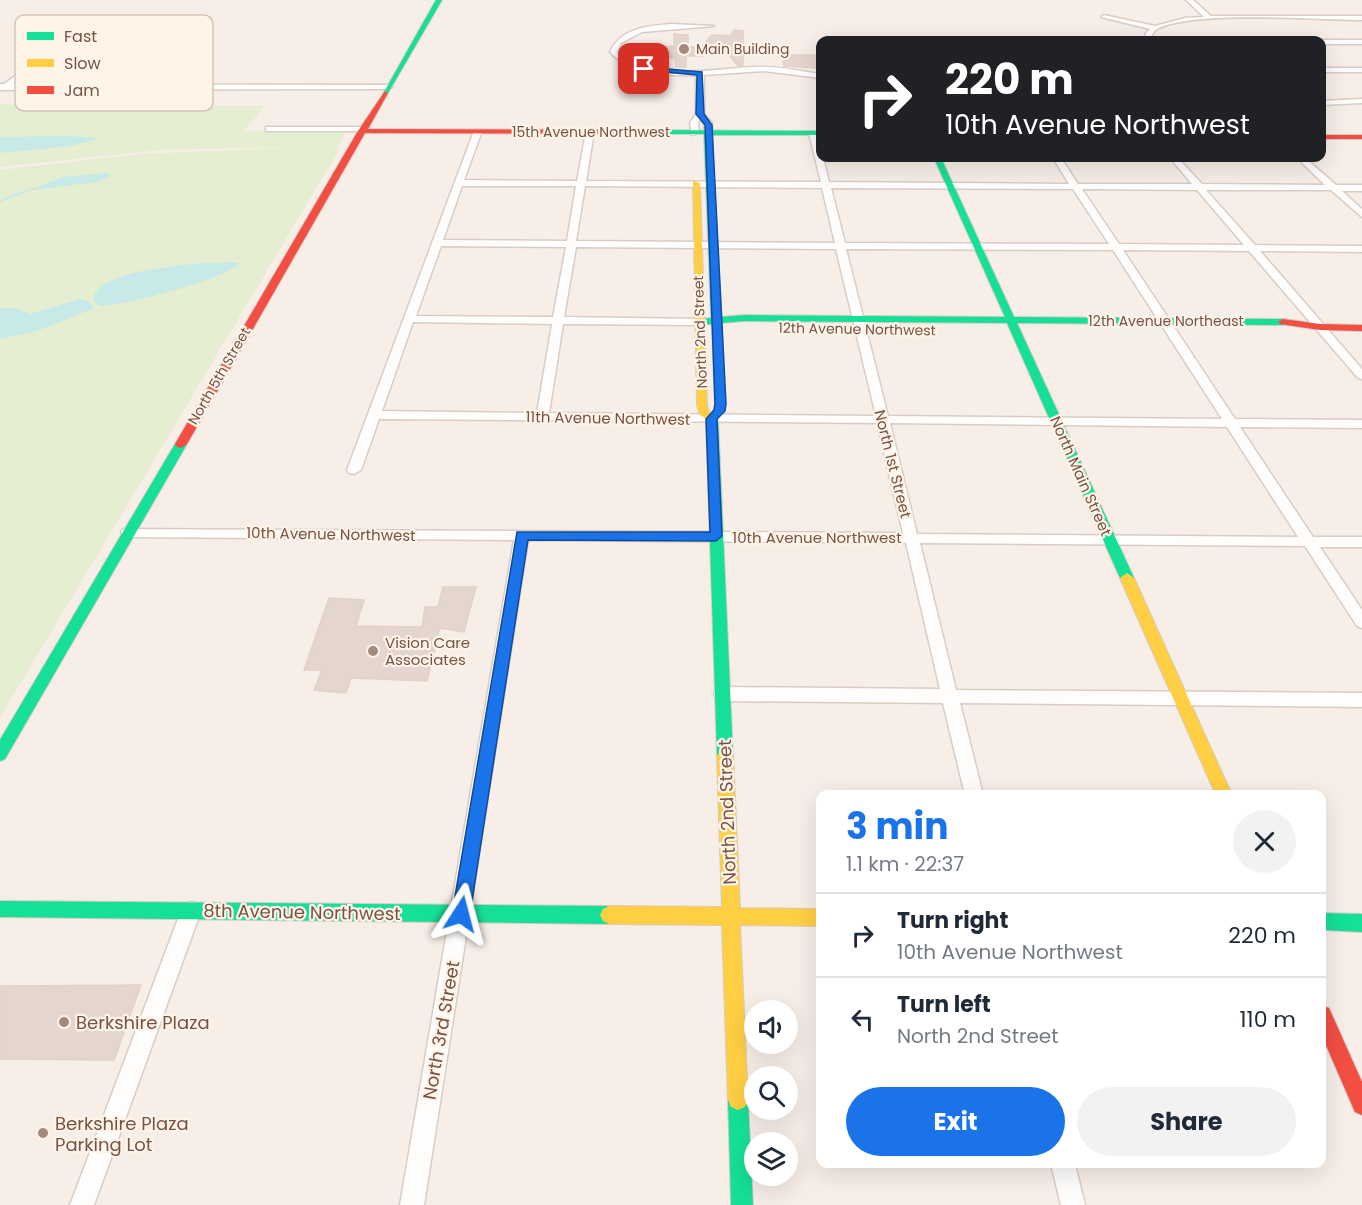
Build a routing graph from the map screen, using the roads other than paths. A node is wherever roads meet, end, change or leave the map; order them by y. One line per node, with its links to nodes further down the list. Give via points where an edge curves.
1 (439, 0): 18 (street, North 5th Street)
2 (1189, 0): 4 (street)
3 (1104, 16): 7 (street)
4 (1210, 18): 5 (street); 7 (street)
5 (1362, 18)
6 (711, 26): 13 (street, via 648,28 625,36 613,48 618,58 644,69)
7 (1155, 28): 8 (street)
8 (1148, 36)
9 (1326, 42): 10 (street)
10 (1362, 42)
11 (1326, 70): 12 (street)
12 (1362, 70)
13 (700, 74): 14 (street, via 759,69); 23 (street)
14 (816, 76)
15 (15, 78): 16 (street)
16 (2, 87)
17 (213, 87): 18 (street)
18 (388, 87): 25 (street, North 5th Street)
19 (1326, 96): 21 (street)
20 (1362, 101): 21 (street)
21 (1335, 102): 22 (street)
22 (1326, 103)
23 (700, 114): 28 (street, via 694,123); 28 (street, via 708,123)
24 (269, 129): 25 (street, 15th Avenue Northwest)
25 (363, 130): 26 (street, 15th Avenue Northwest); 74 (street, North 5th Street)
26 (478, 131): 27 (street, 15th Avenue Northwest); 37 (street)
27 (590, 132): 28 (street, 15th Avenue Northwest); 38 (street)
28 (701, 133): 29 (street, 15th Avenue Northwest); 39 (street, North 2nd Street)
29 (816, 133)
30 (1326, 137): 31 (street)
31 (1362, 137)
32 (822, 162): 40 (street, North 1st Street)
33 (940, 162): 41 (street, North Main Street)
34 (1060, 162): 42 (street)
35 (1177, 162): 43 (street)
36 (1305, 162): 44 (street)
37 (459, 183): 38 (street); 47 (street)
38 (581, 183): 39 (street); 48 (street)
39 (703, 184): 40 (street); 49 (street, North 2nd Street); 50 (street, North 2nd Street)
40 (826, 185): 41 (street); 51 (street, North 1st Street)
41 (951, 186): 42 (street); 52 (street, North Main Street)
42 (1076, 186): 43 (street); 53 (street)
43 (1199, 187): 44 (street); 54 (street)
44 (1333, 188): 45 (street); 46 (street)
45 (1362, 188)
46 (1362, 214)
47 (436, 243): 48 (street); 56 (street)
48 (571, 244): 49 (street); 57 (street)
49 (697, 245): 50 (street); 58 (street, North 2nd Street)
50 (713, 245): 51 (street); 59 (street, North 2nd Street)
51 (840, 246): 52 (street); 60 (street, North 1st Street)
52 (978, 247): 53 (street); 61 (street, North Main Street)
53 (1116, 248): 54 (street); 62 (street)
54 (1252, 249): 55 (street); 63 (street)
55 (1362, 249)
56 (409, 320): 57 (street, 12th Avenue Northwest); 66 (street)
57 (558, 321): 58 (street, 12th Avenue Northwest); 67 (street)
58 (700, 322): 59 (street, 12th Avenue Northwest); 68 (street, North 2nd Street, via 702,405)
59 (717, 323): 60 (street, 12th Avenue Northwest); 68 (street, North 2nd Street, via 720,404)
60 (859, 324): 61 (street, 12th Avenue Northwest); 69 (street, North 1st Street)
61 (1013, 325): 62 (street, 12th Avenue Northeast); 70 (street, North Main Street)
62 (1168, 326): 63 (street, 12th Avenue Northeast, via 1304,332); 71 (street)
63 (1320, 327): 64 (street, 12th Avenue Northeast); 65 (street)
64 (1362, 328)
65 (1362, 376)
66 (375, 415): 67 (street, 11th Avenue Northwest); 73 (street)
67 (542, 417): 68 (street, 11th Avenue Northwest)
68 (712, 419): 69 (street, 11th Avenue Northwest); 76 (street, North 2nd Street)
69 (883, 420): 70 (street, 11th Avenue Northwest); 77 (street, North 1st Street)
70 (1056, 421): 71 (street, 11th Avenue Northwest); 78 (street, North Main Street)
71 (1231, 423): 72 (street, 11th Avenue Northwest); 79 (street)
72 (1362, 424)
73 (354, 470)
74 (128, 532): 75 (street, 10th Avenue Northwest); 86 (street, North 5th Street)
75 (522, 535): 76 (street, 10th Avenue Northwest); 91 (street, North 3rd Street)
76 (716, 536): 77 (street, 10th Avenue Northwest); 82 (street, North 2nd Street)
77 (911, 537): 78 (street, 10th Avenue Northwest); 83 (street, North 1st Street)
78 (1109, 540): 79 (street, 10th Avenue Northwest); 84 (street, North Main Street)
79 (1309, 541): 80 (street, 10th Avenue Northwest); 81 (street)
80 (1362, 542)
81 (1362, 622)
82 (722, 694): 83 (street); 92 (street, North 2nd Street)
83 (949, 695): 84 (street); 87 (street, North 1st Street)
84 (1181, 698): 85 (street); 88 (street, North Main Street)
85 (1362, 700)
86 (0, 754)
87 (973, 790)
88 (1222, 790)
89 (0, 909): 90 (street, 8th Avenue Northwest)
90 (191, 911): 91 (street, 8th Avenue Northwest); 99 (street)
91 (461, 914): 92 (street, 8th Avenue Northwest); 100 (street, North 3rd Street)
92 (731, 916): 93 (street, 8th Avenue Northwest); 101 (street, North 2nd Street)
93 (816, 917)
94 (1326, 922): 95 (street)
95 (1362, 923)
96 (1326, 1024): 97 (street)
97 (1362, 1105)
98 (1064, 1168): 102 (street)
99 (82, 1205)
100 (412, 1205)
101 (742, 1205)
102 (1073, 1205)

